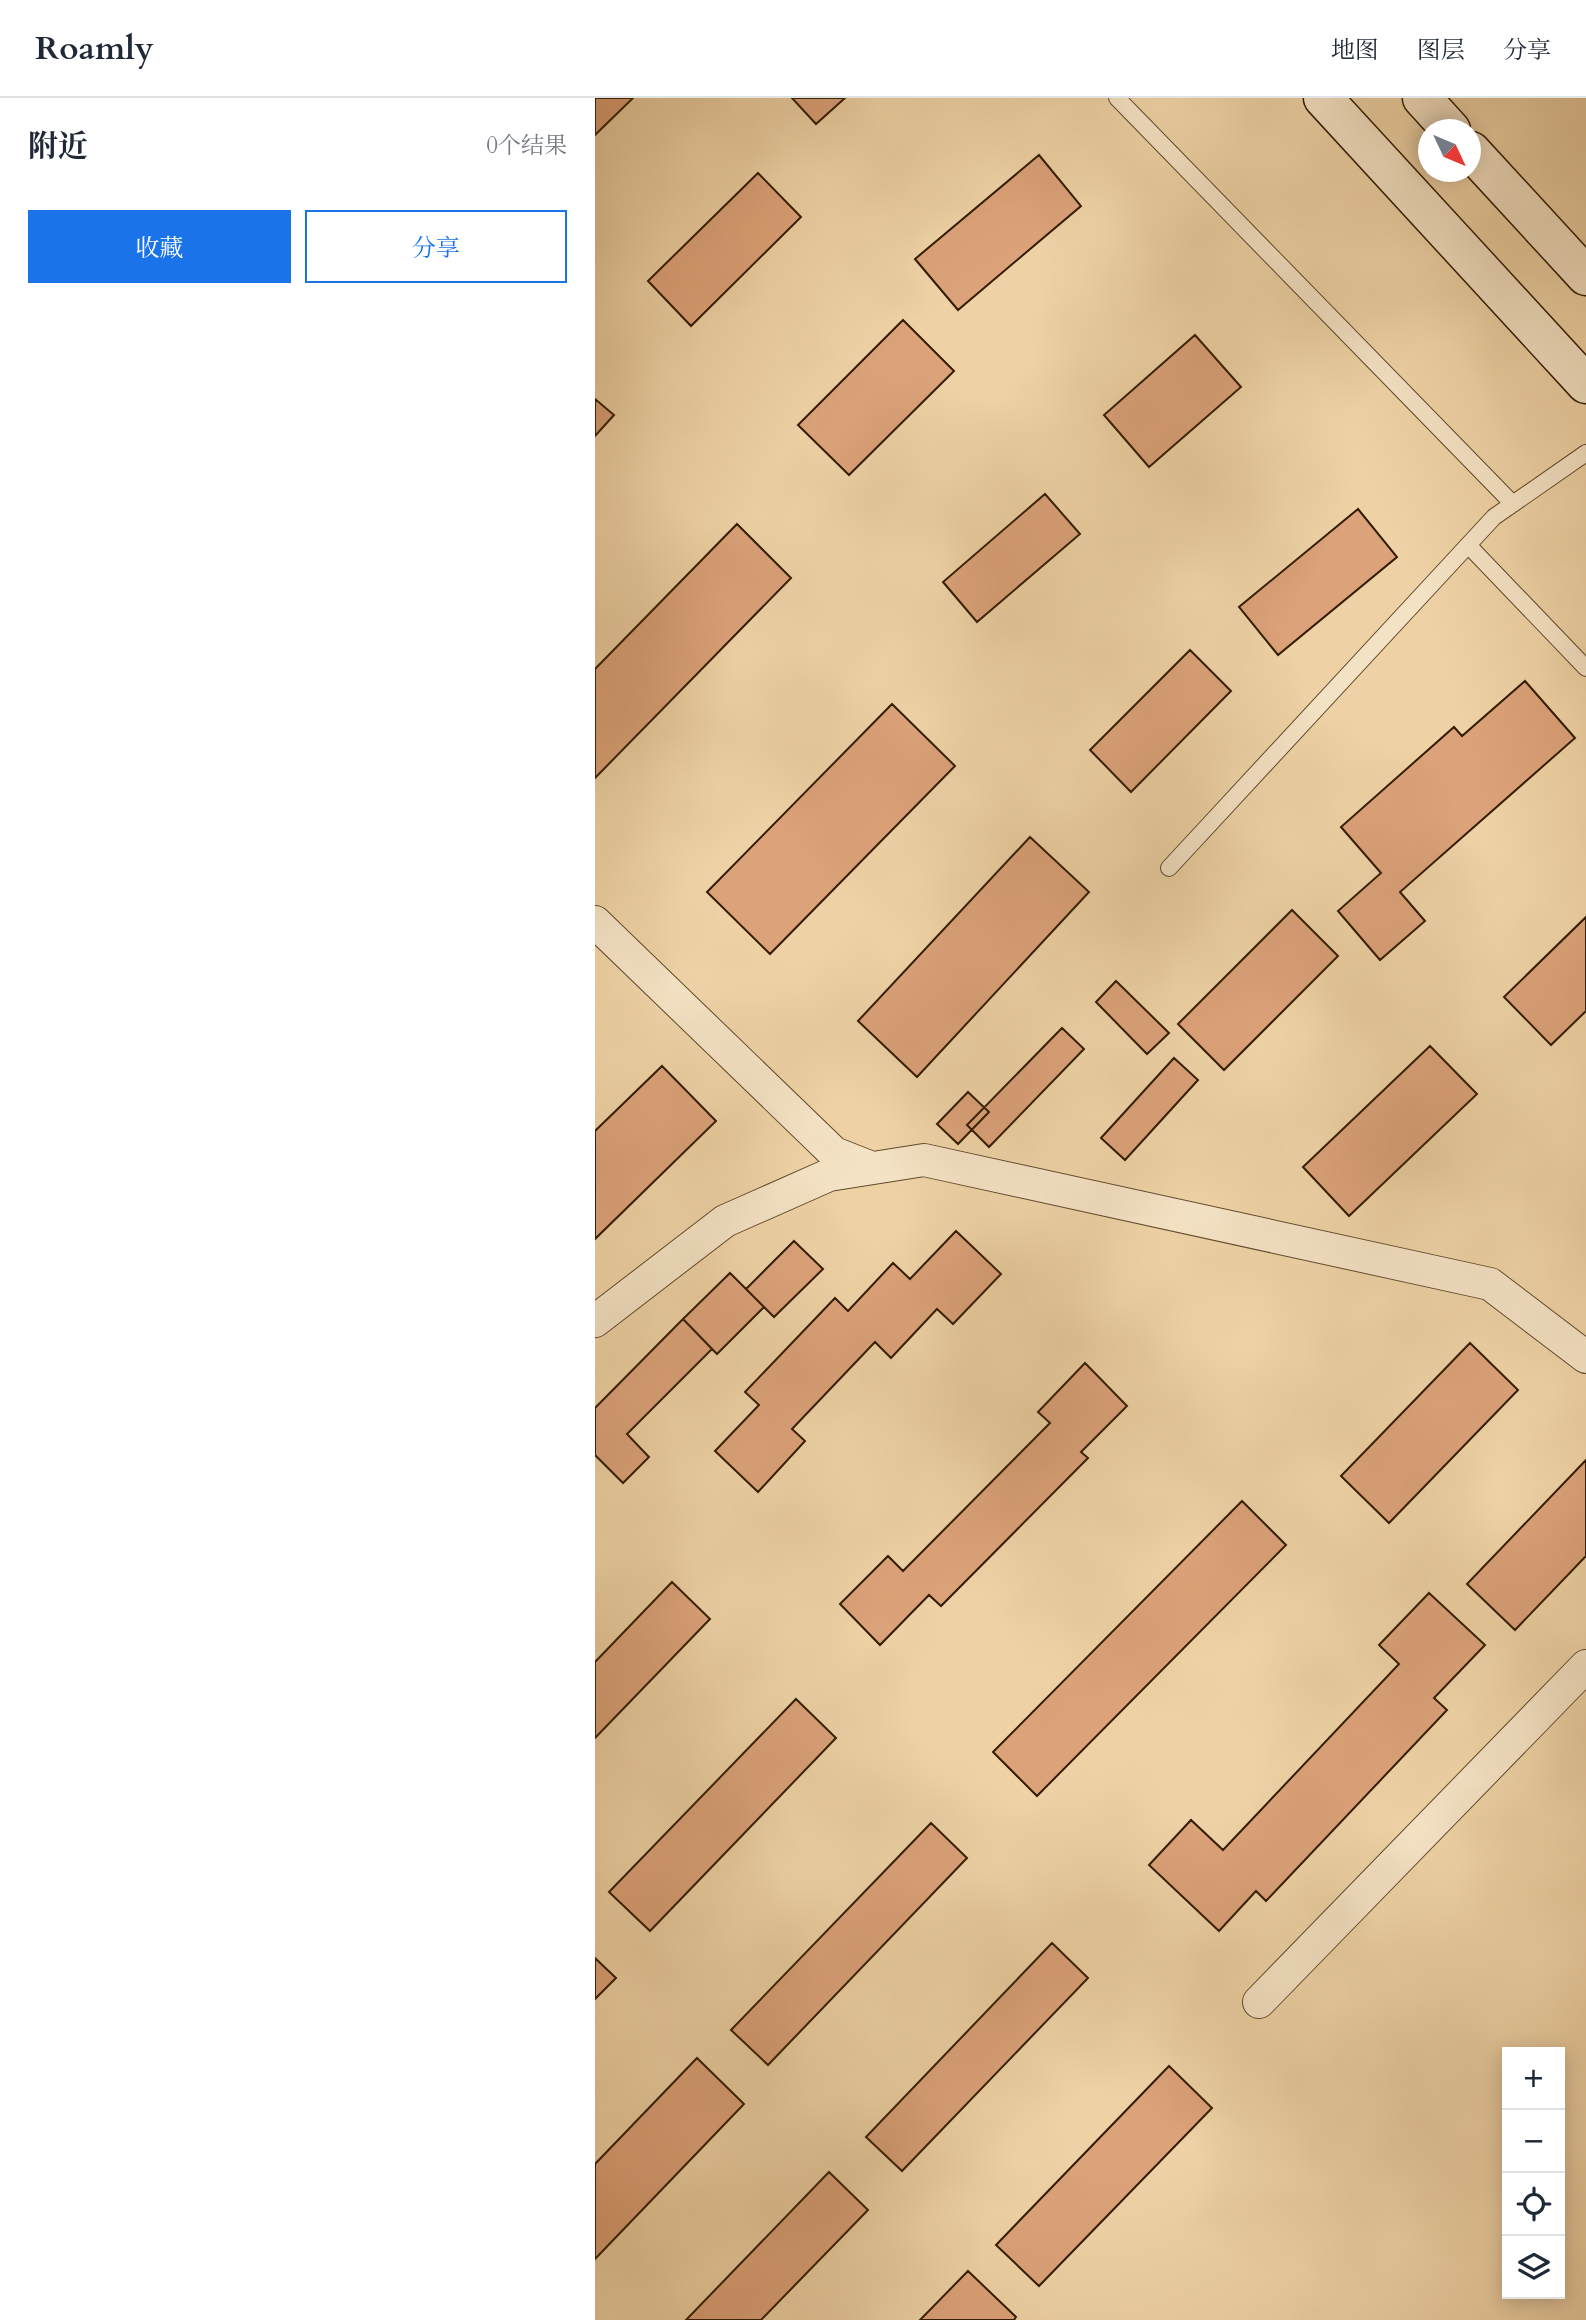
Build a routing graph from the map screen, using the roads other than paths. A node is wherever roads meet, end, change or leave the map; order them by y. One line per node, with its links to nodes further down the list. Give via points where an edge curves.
1 (1117, 98): 9 (lane)
2 (1323, 98): 7 (main road)
3 (1422, 98): 4 (main road)
4 (1441, 119)
5 (1481, 162): 6 (main road)
6 (1586, 276)
7 (1586, 384)
8 (1586, 453): 9 (lane)
9 (1513, 504): 10 (lane)
10 (1468, 545): 11 (lane); 12 (lane)
11 (1586, 668)
12 (1169, 868)
13 (595, 922): 14 (street, via 834,1153)
14 (874, 1168): 15 (street, via 829,1175 725,1221); 16 (street, via 924,1160 1490,1284)
15 (595, 1321)
16 (1586, 1357)
17 (1586, 1666): 18 (street)
18 (1259, 2002)

